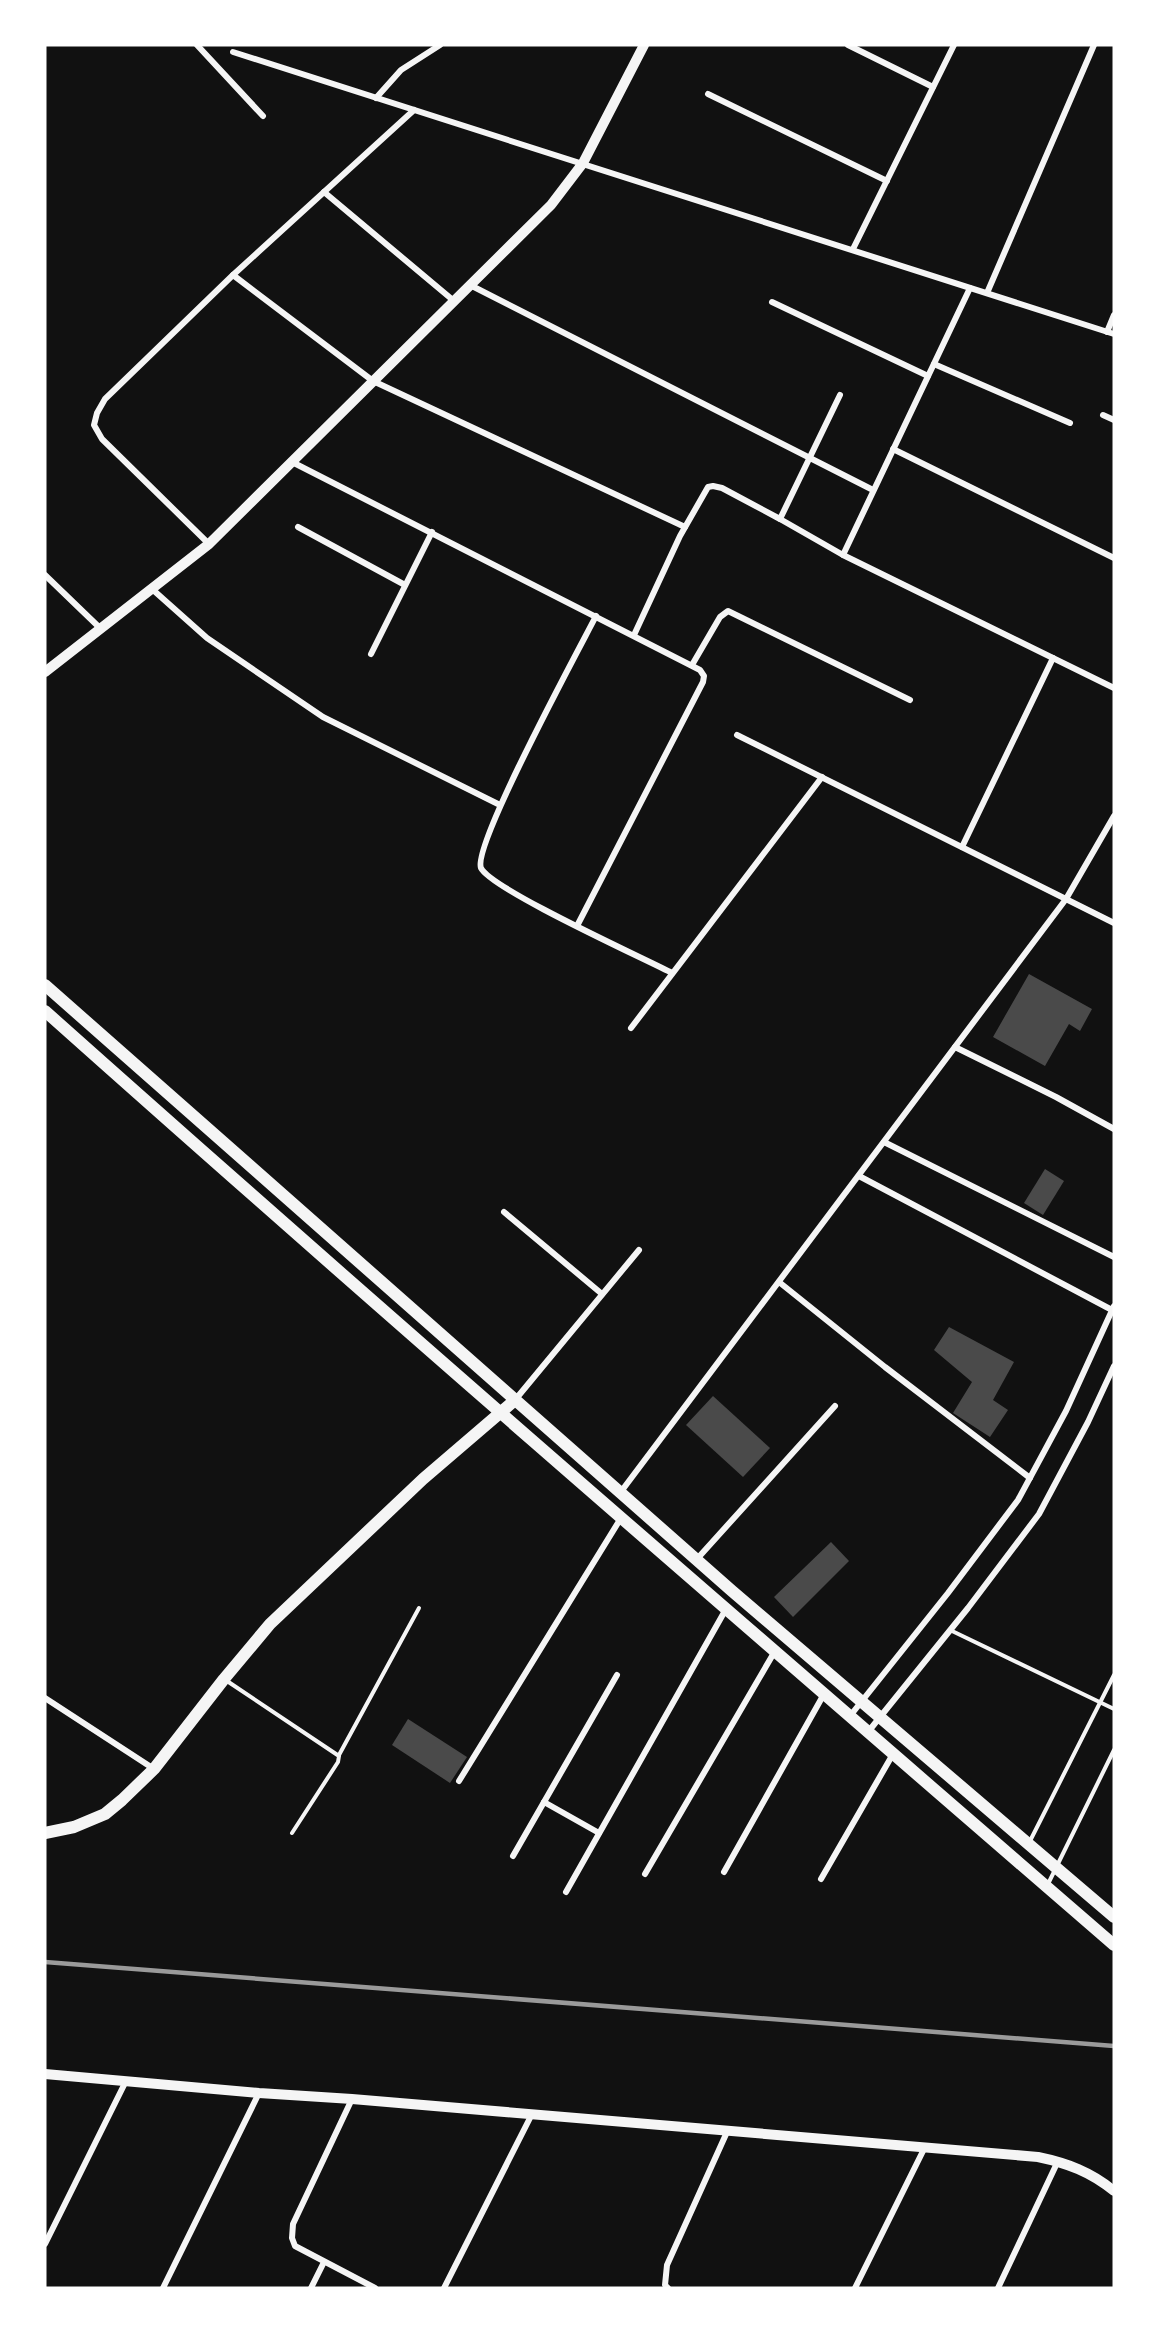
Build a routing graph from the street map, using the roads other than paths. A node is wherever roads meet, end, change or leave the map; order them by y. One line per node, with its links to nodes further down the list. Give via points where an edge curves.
1 (197, 45): 12 (street)
2 (440, 45): 10 (street, via 401,70)
3 (644, 45): 13 (street)
4 (848, 45): 8 (street)
5 (954, 45): 8 (street)
6 (1094, 45): 20 (street)
7 (233, 52): 10 (street)
8 (933, 87): 14 (street)
9 (708, 94): 14 (street)
10 (376, 98): 11 (street)
11 (414, 110): 13 (street); 15 (street)
12 (262, 116)
13 (583, 163): 16 (street); 18 (street, via 551,205)
14 (887, 181): 16 (street)
15 (324, 192): 17 (street); 21 (street)
16 (853, 249): 19 (street)
17 (233, 275): 27 (street); 40 (street, via 105,399 94,425 102,439)
18 (470, 285): 21 (street); 33 (street)
19 (970, 288): 20 (street); 25 (street)
20 (987, 293): 24 (street)
21 (454, 301): 27 (street)
22 (772, 302): 26 (street)
23 (1114, 315): 24 (street)
24 (1111, 333)
25 (934, 364): 26 (street); 31 (street)
26 (928, 376): 32 (street)
27 (373, 381): 34 (street); 38 (street)
28 (840, 395): 33 (street)
29 (1102, 415): 30 (street)
30 (1114, 420)
31 (1070, 423)
32 (893, 449): 35 (street); 42 (street)
33 (809, 458): 35 (street); 36 (street)
34 (292, 462): 39 (street); 40 (street)
35 (873, 490): 41 (street)
36 (780, 519): 38 (street, via 722,488 710,486); 41 (street)
37 (298, 527): 44 (street)
38 (685, 527): 48 (street)
39 (432, 532): 44 (street); 46 (street)
40 (209, 544): 45 (street)
41 (843, 555): 50 (street)
42 (1114, 558)
43 (45, 575): 47 (street)
44 (405, 585): 49 (street)
45 (152, 589): 47 (street); 57 (street, via 207,638 323,717)
46 (596, 616): 48 (street); 57 (street)
47 (101, 629): 52 (street)
48 (634, 635): 51 (street)
49 (371, 654)
50 (1053, 658): 53 (street); 59 (street)
51 (692, 665): 54 (street, via 720,617 728,611); 62 (street, via 704,676 703,682)
52 (45, 672)
53 (1114, 688)
54 (910, 700)
55 (737, 735): 56 (street)
56 (822, 777): 59 (street); 63 (street)
57 (500, 805): 62 (street, via 483,846 481,866 486,875)
58 (1114, 816): 60 (street)
59 (962, 847): 60 (street)
60 (1066, 899): 61 (street); 67 (street)
61 (1114, 923)
62 (577, 926): 63 (street)
63 (672, 973): 66 (street)
64 (45, 985): 72 (main road)
65 (45, 1011): 74 (main road)
66 (631, 1028)
67 (955, 1047): 68 (street); 69 (street)
68 (1114, 1129)
69 (885, 1142): 70 (street); 75 (street)
70 (859, 1176): 76 (street); 78 (street)
71 (504, 1212): 77 (street)
72 (334, 1241): 74 (main road); 80 (main road)
73 (639, 1250): 77 (street)
74 (321, 1255): 82 (main road)
75 (1114, 1257)
76 (779, 1282): 83 (street); 84 (street)
77 (602, 1294): 80 (street)
78 (1113, 1308): 83 (street)
79 (1114, 1366): 89 (street, via 1039,1514)
80 (515, 1400): 82 (main road); 84 (main road)
81 (835, 1406): 86 (street)
82 (501, 1412): 85 (main road); 93 (main road, via 423,1479 270,1624)
83 (1030, 1478): 96 (street, via 1018,1500 948,1593)
84 (620, 1492): 86 (main road)
85 (621, 1518): 88 (main road); 106 (street)
86 (697, 1559): 96 (main road)
87 (419, 1608): 104 (lane)
88 (726, 1610): 90 (main road); 110 (street)
89 (950, 1629): 97 (lane); 100 (street)
90 (775, 1651): 94 (main road); 116 (street)
91 (617, 1675): 107 (street)
92 (1114, 1675): 97 (lane)
93 (224, 1679): 104 (lane); 105 (main road)
94 (825, 1693): 99 (main road); 115 (street)
95 (45, 1698): 105 (street)
96 (861, 1701): 99 (street); 100 (main road)
97 (1100, 1702): 98 (lane); 111 (lane)
98 (1114, 1709)
99 (850, 1716): 101 (main road)
100 (880, 1717): 101 (street); 111 (main road)
101 (868, 1732): 103 (main road)
102 (1114, 1750): 114 (lane)
103 (893, 1754): 113 (main road); 117 (street)
104 (339, 1756): 109 (lane)
105 (154, 1769): 108 (main road, via 105,1814 74,1827)
106 (459, 1781)
107 (544, 1802): 110 (street); 112 (street)
108 (45, 1833)
109 (292, 1833)
110 (599, 1833): 119 (street)
111 (1029, 1844): 113 (lane); 114 (main road)
112 (513, 1856)
113 (1019, 1863): 118 (main road)
114 (1056, 1868): 118 (lane); 120 (main road)
115 (724, 1872)
116 (645, 1874)
117 (821, 1879)
118 (1047, 1887): 121 (main road)
119 (566, 1892)
120 (1114, 1917)
121 (1114, 1945)
122 (45, 2074): 123 (street)
123 (126, 2081): 124 (street); 131 (street)
124 (259, 2093): 125 (street); 133 (street)
125 (352, 2099): 126 (street); 132 (street, via 293,2224 296,2246)
126 (532, 2114): 127 (street); 136 (street)
127 (727, 2132): 128 (street); 137 (street, via 667,2265)
128 (925, 2147): 129 (street); 138 (street)
129 (1059, 2161): 130 (street, via 1096,2176); 139 (street)
130 (1114, 2191)
131 (45, 2244)
132 (324, 2262): 134 (street); 135 (street)
133 (163, 2288)
134 (310, 2288)
135 (375, 2288)
136 (444, 2288)
137 (668, 2288)
138 (855, 2288)
139 (998, 2288)

